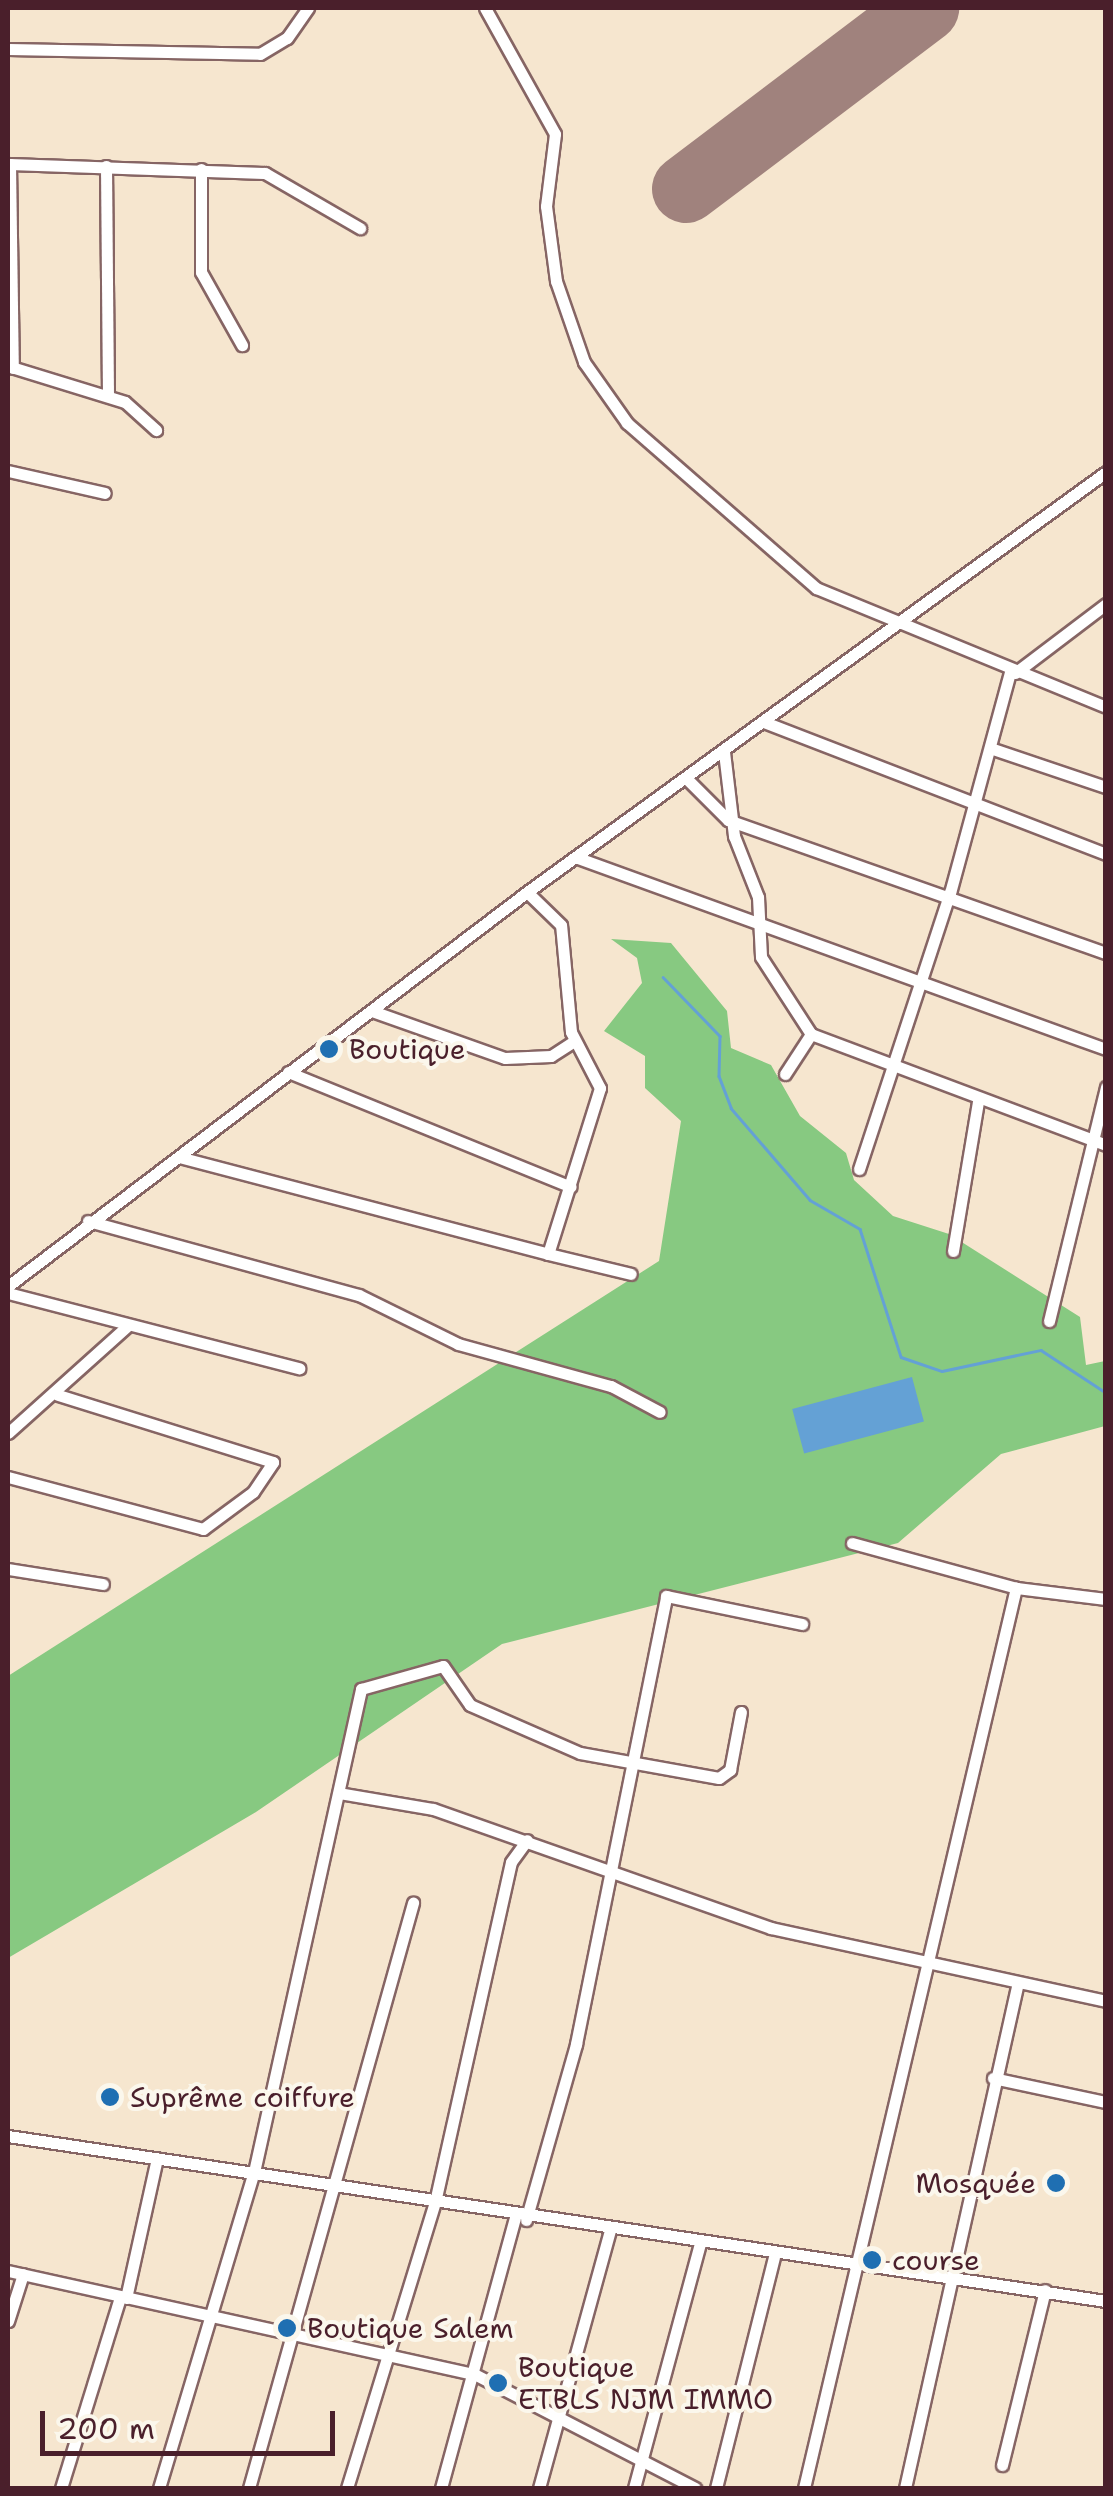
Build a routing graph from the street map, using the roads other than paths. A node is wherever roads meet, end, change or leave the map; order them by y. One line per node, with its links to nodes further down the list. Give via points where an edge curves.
1 (308, 8): 3 (street, via 287,38 260,54)
2 (485, 8): 16 (street, via 555,134 546,206 556,281 606,398 790,570)
3 (8, 48)
4 (9, 164): 5 (street); 9 (street)
5 (106, 166): 6 (street); 10 (street)
6 (200, 169): 7 (street, via 278,177); 8 (street, via 201,272)
7 (360, 228)
8 (242, 345)
9 (10, 367): 10 (street)
10 (108, 395): 11 (street)
11 (156, 430)
12 (8, 472): 14 (street)
13 (1106, 472): 16 (street)
14 (105, 492)
15 (1106, 604): 17 (street)
16 (896, 628): 17 (street); 19 (street)
17 (1012, 672): 18 (street); 20 (street)
18 (1106, 706)
19 (764, 722): 21 (street); 24 (street)
20 (990, 748): 23 (street); 24 (street)
21 (724, 752): 22 (street); 25 (street)
22 (687, 779): 25 (street); 27 (street)
23 (1106, 788)
24 (978, 803): 26 (street); 29 (street)
25 (732, 822): 29 (street); 30 (street)
26 (1106, 854)
27 (578, 858): 28 (street); 30 (street)
28 (527, 892): 33 (street); 35 (street, via 561,925)
29 (950, 893): 31 (street); 32 (street)
30 (761, 921): 32 (street); 34 (street, via 768,974)
31 (1106, 954)
32 (922, 981): 36 (street); 37 (street)
33 (372, 1010): 35 (street, via 505,1058 551,1056); 38 (street)
34 (811, 1034): 37 (street); 39 (street)
35 (574, 1041): 45 (street, via 600,1088)
36 (1106, 1048)
37 (892, 1069): 41 (street); 44 (street)
38 (288, 1072): 43 (street); 45 (street)
39 (784, 1074)
40 (1106, 1087): 42 (street)
41 (978, 1101): 42 (street); 47 (street)
42 (1100, 1143): 51 (street)
43 (179, 1157): 46 (street); 48 (street)
44 (859, 1169)
45 (571, 1187): 48 (street)
46 (88, 1221): 50 (street); 55 (street, via 359,1295 458,1344 610,1386)
47 (952, 1251)
48 (548, 1254): 49 (street)
49 (631, 1274)
50 (8, 1290): 52 (street)
51 (1049, 1321)
52 (126, 1327): 53 (street); 54 (street)
53 (299, 1368)
54 (58, 1394): 56 (street); 57 (street, via 273,1462 254,1492 203,1529)
55 (660, 1412)
56 (8, 1433)
57 (8, 1477)
58 (852, 1543): 61 (street)
59 (8, 1569): 60 (street)
60 (103, 1584)
61 (1016, 1588): 62 (street); 70 (street)
62 (1106, 1599)
63 (802, 1624): 65 (street, via 666,1596)
64 (741, 1712): 65 (street, via 730,1770 719,1778)
65 (630, 1756): 66 (street, via 600,1759 484,1712 435,1667 361,1689); 68 (street)
66 (339, 1793): 67 (street, via 433,1809); 77 (street)
67 (527, 1840): 68 (street); 79 (street, via 511,1862)
68 (608, 1870): 70 (street, via 771,1928); 80 (street, via 576,2044)
69 (413, 1904): 78 (street)
70 (930, 1961): 71 (street); 85 (street)
71 (1018, 1982): 72 (street); 73 (street)
72 (1106, 2000)
73 (993, 2078): 74 (street); 87 (street)
74 (1106, 2102)
75 (8, 2136): 76 (street)
76 (157, 2158): 77 (street); 89 (street)
77 (254, 2172): 78 (street); 91 (street)
78 (338, 2186): 79 (street); 93 (street)
79 (435, 2202): 80 (street); 94 (street)
80 (520, 2219): 81 (street); 95 (street)
81 (610, 2231): 82 (street); 96 (street)
82 (700, 2243): 83 (street); 97 (street)
83 (774, 2257): 85 (street); 107 (street)
84 (8, 2271): 86 (street)
85 (857, 2271): 87 (street); 108 (street)
86 (22, 2274): 89 (street); 92 (street)
87 (954, 2274): 88 (street); 109 (street)
88 (1046, 2290): 90 (street); 98 (street)
89 (123, 2297): 91 (street); 99 (street)
90 (1106, 2301)
91 (213, 2315): 93 (street); 100 (street)
92 (8, 2321)
93 (296, 2332): 94 (street); 101 (street)
94 (392, 2349): 95 (street); 102 (street)
95 (474, 2374): 96 (street); 103 (street)
96 (561, 2415): 97 (street); 104 (street)
97 (644, 2458): 105 (street); 106 (street)
98 (1002, 2465)
99 (61, 2488)
100 (158, 2488)
101 (249, 2488)
102 (348, 2488)
103 (441, 2488)
104 (539, 2488)
105 (634, 2488)
106 (696, 2488)
107 (716, 2488)
108 (804, 2488)
109 (904, 2488)

